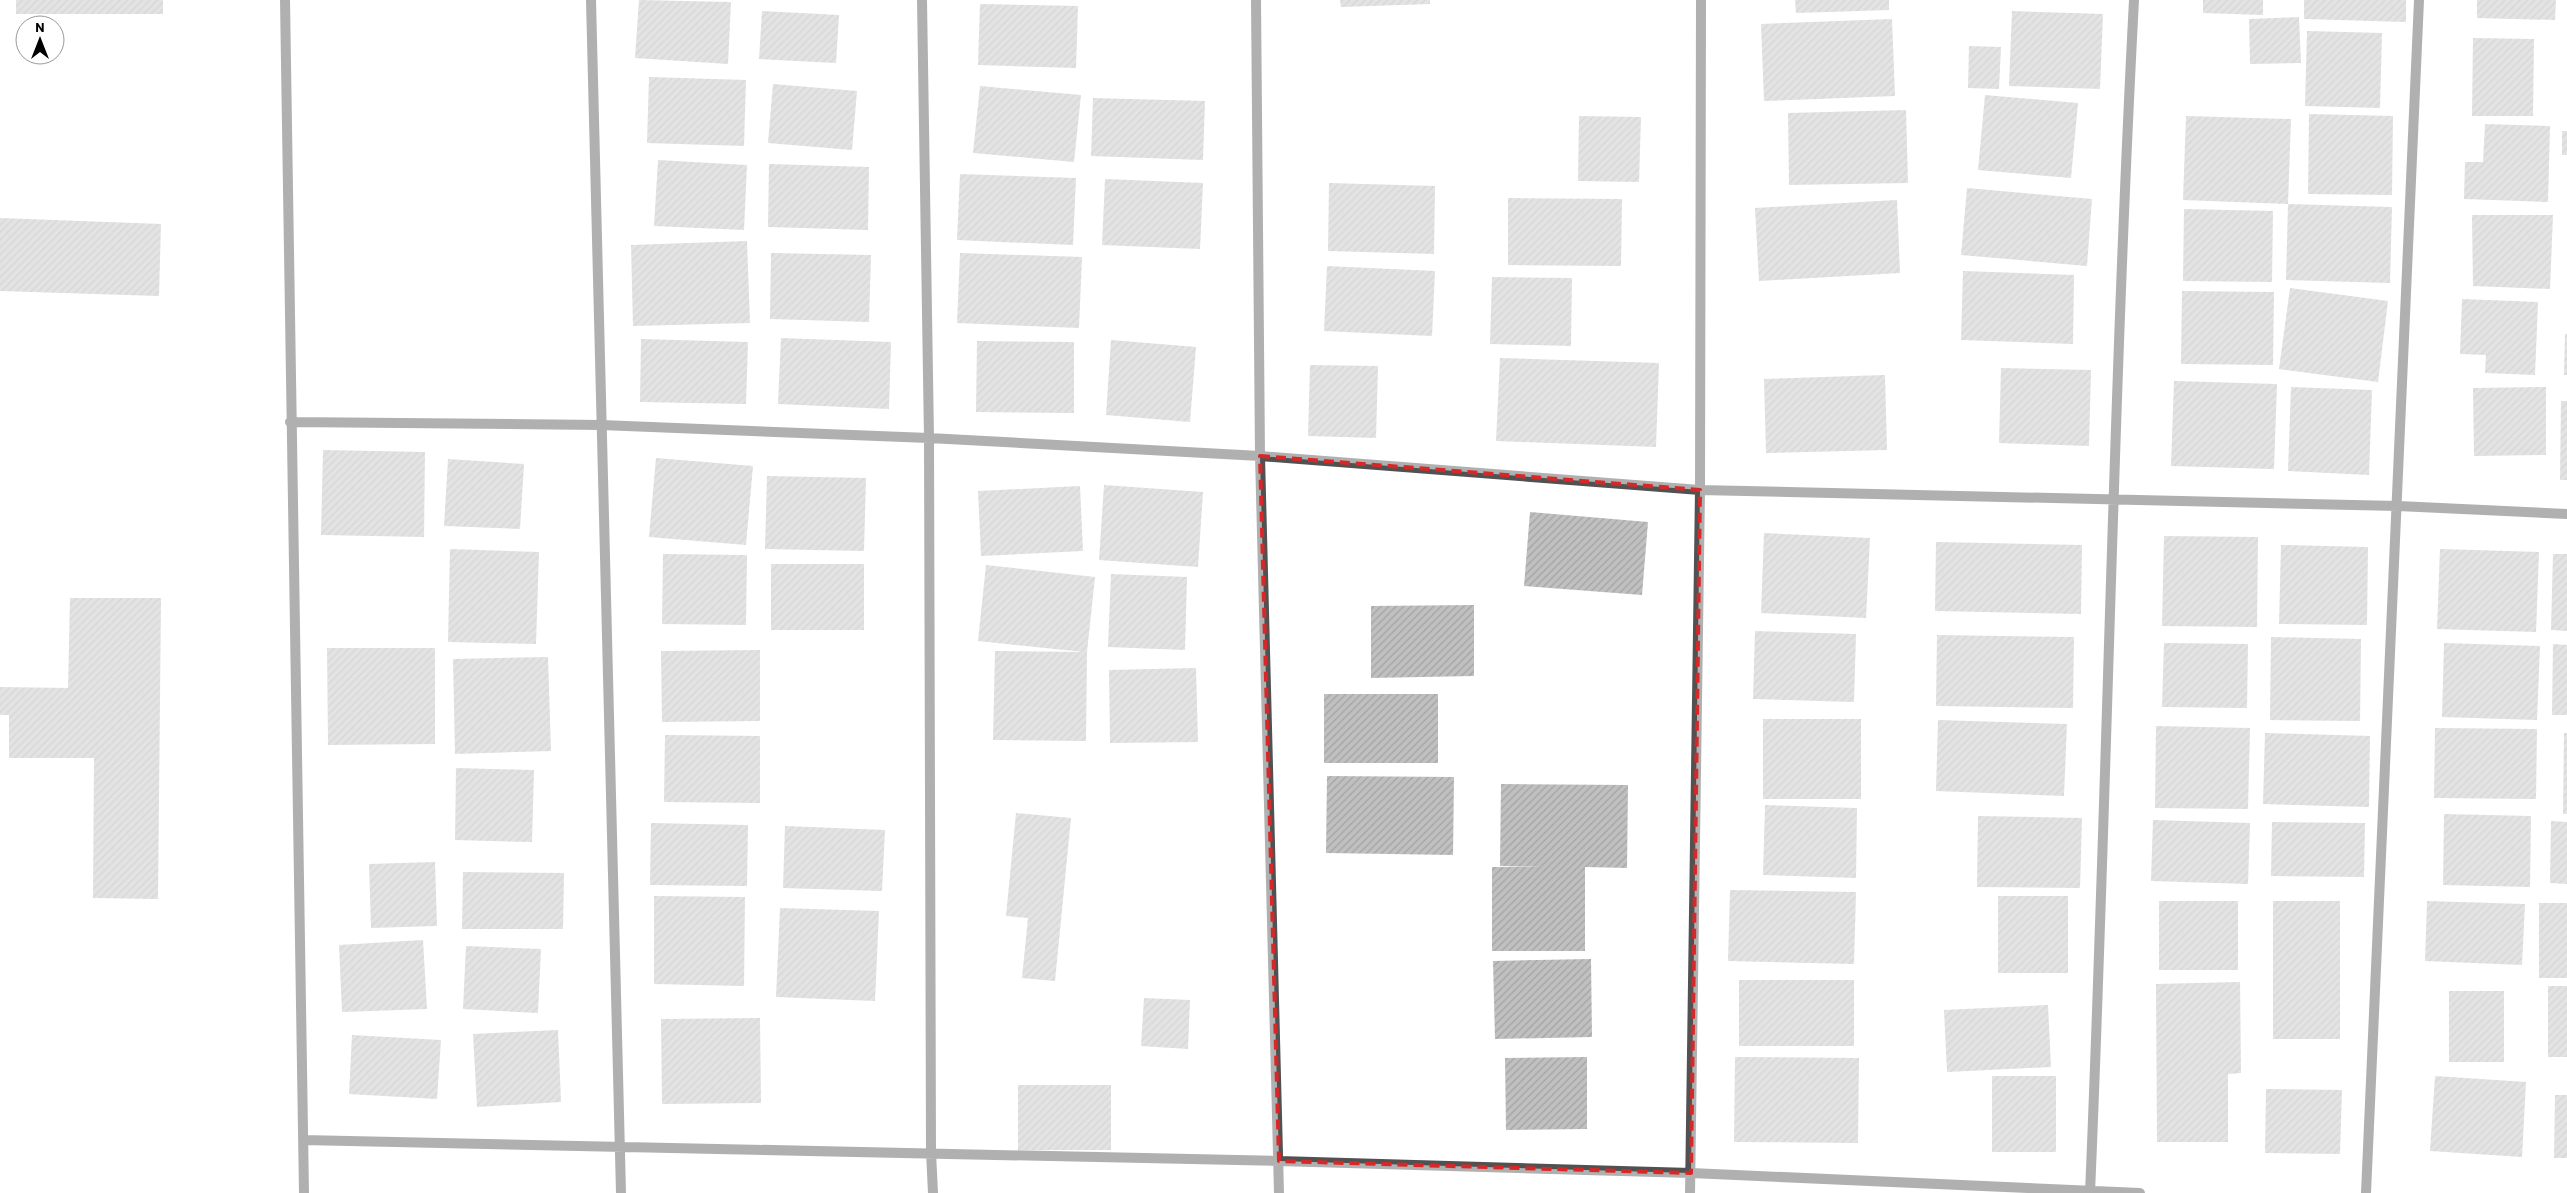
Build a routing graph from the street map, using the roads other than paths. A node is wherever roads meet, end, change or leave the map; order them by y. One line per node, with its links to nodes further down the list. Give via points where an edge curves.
1 (285, 0): 8 (street)
2 (591, 0): 9 (street)
3 (922, 0): 10 (street)
4 (1256, 0): 11 (street)
5 (1701, 0): 12 (street)
6 (2134, 0): 13 (street)
7 (2419, 0): 14 (street)
8 (290, 422): 9 (street); 16 (street)
9 (601, 425): 10 (street); 17 (street)
10 (929, 438): 11 (street); 18 (street)
11 (1260, 456): 12 (street); 19 (street)
12 (1700, 490): 13 (street); 20 (street)
13 (2114, 500): 14 (street); 21 (street)
14 (2398, 506): 15 (street); 28 (street)
15 (2567, 514)
16 (303, 1140): 17 (street); 22 (street)
17 (620, 1146): 18 (street); 23 (street)
18 (931, 1152): 19 (street); 24 (street)
19 (1279, 1161): 20 (street); 25 (street)
20 (1691, 1173): 21 (street); 26 (street)
21 (2090, 1192): 27 (street)
22 (304, 1193)
23 (621, 1193)
24 (933, 1193)
25 (1280, 1193)
26 (1690, 1193)
27 (2140, 1193)
28 (2366, 1193)

